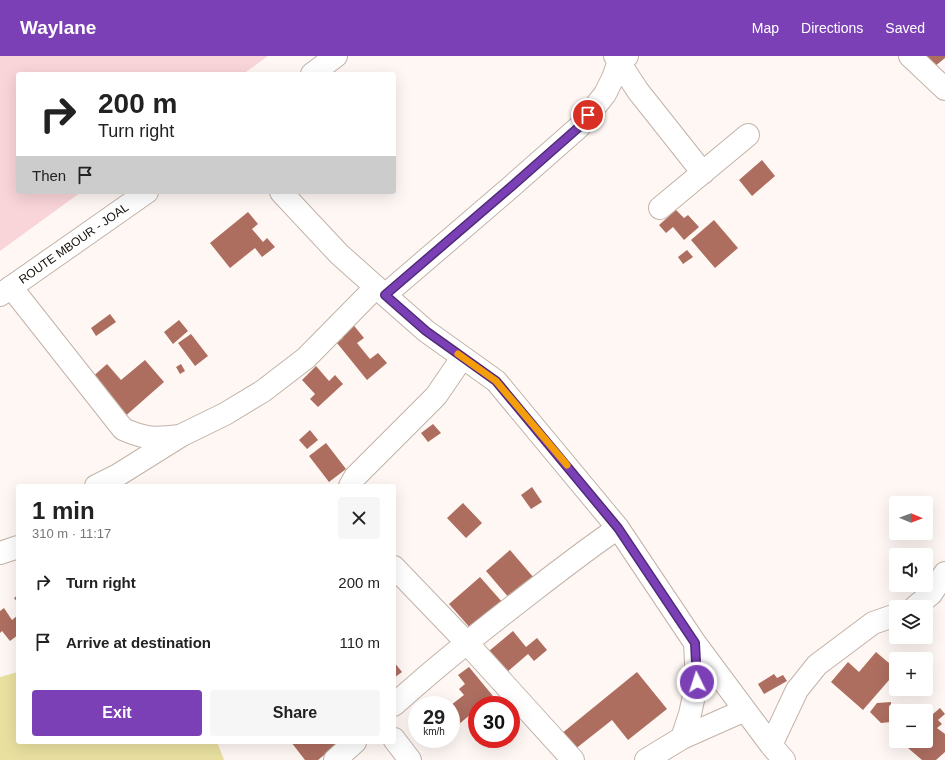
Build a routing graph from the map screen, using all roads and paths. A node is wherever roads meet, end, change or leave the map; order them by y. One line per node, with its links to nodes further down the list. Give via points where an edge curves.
1 (336, 56): 4 (street)
2 (910, 56): 5 (street)
3 (621, 58): 7 (street, via 638,91); 12 (street, via 606,94 579,127 512,186)
4 (315, 72)
5 (945, 89)
6 (748, 135): 7 (street)
7 (703, 173): 10 (street)
8 (144, 194): 11 (street, ROUTE MBOUR - JOAL)
9 (283, 194): 12 (street, via 339,254)
10 (660, 208)
11 (6, 291): 14 (street)
12 (380, 291): 13 (street); 15 (street, via 306,358 263,391 225,414)
13 (462, 358): 18 (street, via 436,396 355,477); 19 (street, via 496,381)
14 (123, 429): 15 (street, via 139,436 158,438); 16 (street, via 126,441)
15 (182, 435): 16 (street)
16 (118, 475): 17 (street)
17 (100, 484)
18 (351, 484)
19 (618, 528): 26 (street, via 580,554); 27 (street)
20 (16, 548): 21 (street)
21 (0, 553)
22 (396, 569): 26 (street)
23 (945, 573): 24 (street, via 932,594)
24 (924, 600)
25 (889, 617): 33 (street, via 873,623 817,665 797,690)
26 (467, 643): 28 (street); 36 (street)
27 (695, 643): 29 (street); 30 (street, via 697,682)
28 (396, 704)
29 (745, 710): 30 (street); 33 (street)
30 (682, 738): 37 (street)
31 (396, 742): 35 (street)
32 (353, 744): 34 (street)
33 (777, 752)
34 (335, 760)
35 (410, 760)
36 (574, 760)
37 (646, 760)

